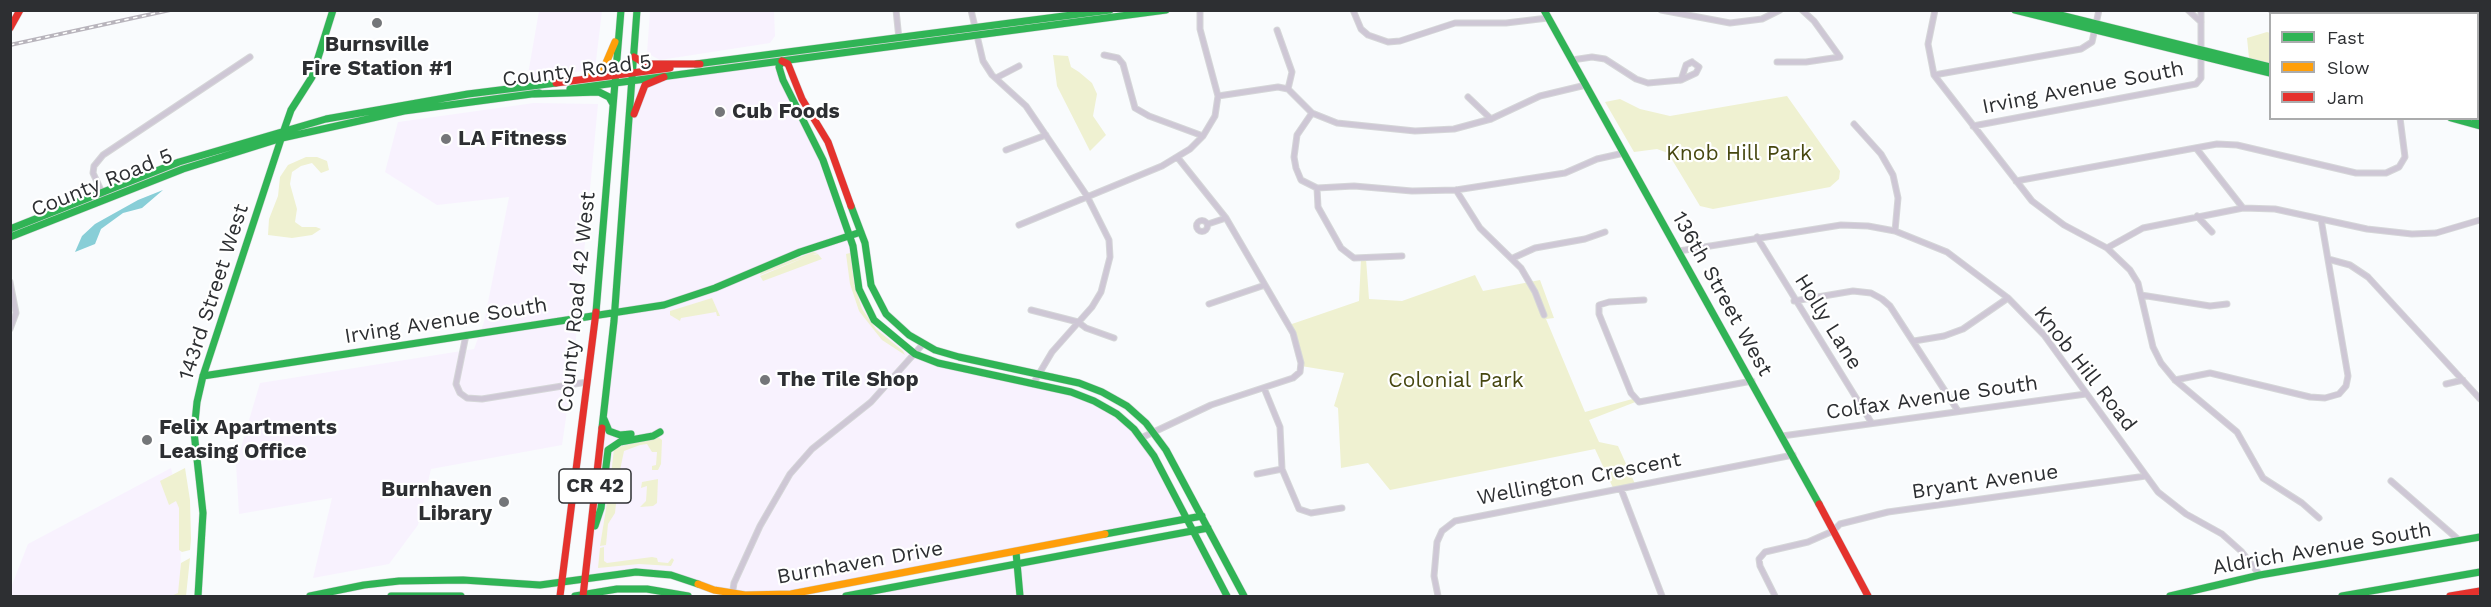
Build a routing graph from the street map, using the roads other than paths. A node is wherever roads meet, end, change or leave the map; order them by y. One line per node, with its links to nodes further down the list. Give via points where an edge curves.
1 (20, 10): 22 (main road)
2 (333, 10): 66 (main road, 143rd Street West, via 312,77)
3 (621, 10): 27 (main road, County Road 42 West / CR 42)
4 (637, 10): 34 (main road, County Road 42 West / CR 42)
5 (896, 10): 29 (street)
6 (971, 10): 28 (street)
7 (1110, 10): 28 (main road, County Road 5)
8 (1166, 10): 28 (main road, County Road 5)
9 (1200, 10): 54 (street, via 1200,29)
10 (1353, 10): 21 (street, via 1362,29 1376,41 1400,41 1455,23)
11 (1544, 10): 21 (main road, 136th Street West)
12 (1661, 10): 13 (street, via 1730,23 1762,19)
13 (1780, 10)
14 (1802, 10): 37 (street, via 1840,57)
15 (1935, 10): 44 (street, via 1928,44)
16 (2015, 10): 24 (main road)
17 (2040, 10): 24 (main road)
18 (2099, 10): 24 (street)
19 (2188, 10): 23 (street)
20 (2201, 10): 23 (street, Irving Avenue South)
21 (1548, 18): 35 (main road, 136th Street West)
22 (13, 20): 25 (main road)
23 (2201, 22): 31 (street, Irving Avenue South)
24 (2095, 27): 31 (main road); 44 (street, via 2092,42 2081,49)
25 (10, 28)
26 (1277, 30): 52 (street, via 1292,72)
27 (619, 31): 43 (main road, County Road 42 West / CR 42); 46 (main road, via 604,68)
28 (975, 31): 29 (main road, County Road 5); 47 (street, via 983,61)
29 (900, 41): 30 (main road, County Road 5); 36 (main road, County Road 5)
30 (780, 53): 36 (main road); 38 (main road, County Road 5)
31 (2201, 53): 40 (main road); 42 (main road); 64 (street, Irving Avenue South, via 2201,78 2189,87)
32 (1104, 55): 57 (street, via 1118,58 1123,64)
33 (250, 57): 78 (street, via 109,149 94,166 93,174)
34 (634, 57): 38 (main road, via 646,64); 41 (main road, County Road 42 West / CR 42)
35 (1572, 60): 48 (street, via 1605,59 1648,83); 51 (main road, 136th Street West)
36 (782, 62): 45 (main road, County Road 5); 89 (main road, via 788,64 802,99 828,142); 92 (main road, via 779,67 787,91 816,145)
37 (1778, 62)
38 (700, 64): 41 (main road, County Road 5)
39 (1019, 66): 47 (street)
40 (2269, 67)
41 (633, 72): 43 (main road, County Road 5); 49 (main road, County Road 42 West / CR 42)
42 (2269, 73)
43 (616, 74): 46 (main road, County Road 5); 50 (main road, County Road 42 West / CR 42)
44 (1934, 75): 64 (street)
45 (664, 77): 49 (main road, County Road 5); 67 (main road, via 645,85)
46 (587, 78): 66 (main road, County Road 5, via 397,105)
47 (996, 78): 68 (street, via 1026,106)
48 (1681, 80)
49 (632, 81): 50 (main road, County Road 5); 67 (main road, County Road 42 West / CR 42)
50 (615, 83): 53 (main road, County Road 5); 56 (main road, County Road 42 West / CR 42)
51 (1586, 85): 60 (street, via 1540,96); 73 (main road, 136th Street West)
52 (1288, 89): 54 (street); 59 (street)
53 (534, 94): 56 (main road, via 599,92 609,97); 70 (main road, County Road 5, via 404,111)
54 (1218, 96): 69 (street, via 1215,116)
55 (1468, 97): 60 (street)
56 (613, 105): 111 (main road, County Road 42 West / CR 42)
57 (1135, 108): 58 (street); 69 (street)
58 (1129, 112)
59 (1312, 113): 60 (street, via 1337,123 1415,132 1454,129); 76 (street, via 1297,135 1294,157 1301,180)
60 (1491, 119)
61 (2400, 120): 71 (street, via 2405,157 2399,167 2386,173 2356,172 2237,145)
62 (2458, 120): 65 (main road)
63 (1854, 124): 88 (street, via 1881,154 1893,175 1898,198)
64 (1973, 126): 75 (street)
65 (2481, 126)
66 (284, 129): 70 (main road, 143rd Street West); 78 (main road, County Road 5, via 201,155)
67 (628, 130): 109 (main road, County Road 42 West / CR 42)
68 (1046, 135): 72 (street); 79 (street)
69 (1203, 136): 74 (street)
70 (282, 138): 78 (main road, County Road 5); 120 (main road, 143rd Street West)
71 (2196, 148): 75 (street); 80 (street)
72 (1006, 150)
73 (1624, 153): 77 (street, via 1565,173); 96 (main road, 136th Street West)
74 (1178, 158): 79 (street); 82 (street)
75 (2016, 181): 95 (street, via 2048,215)
76 (1317, 188): 77 (street); 97 (street, via 1318,207 1346,253 1363,260)
77 (1456, 190): 98 (street, via 1480,228)
78 (103, 196): 87 (main road, County Road 5); 93 (main road, County Road 5)
79 (1087, 196): 86 (street); 112 (street, via 1104,226 1110,257 1101,292)
80 (2243, 208): 81 (street); 83 (street, via 2275,209)
81 (2197, 216): 91 (street); 95 (street, via 2143,228)
82 (1226, 218): 85 (street); 101 (street)
83 (2321, 219): 84 (street, via 2412,234 2436,233); 99 (street)
84 (2481, 220)
85 (1208, 224)
86 (1019, 225)
87 (10, 229)
88 (1895, 231): 94 (street, Knob Hill Road, via 1841,225); 103 (street, Knob Hill Road, via 1947,252)
89 (861, 232): 92 (main road, Irving Avenue South); 117 (main road, via 879,303 898,326)
90 (1605, 232): 98 (street, via 1535,248)
91 (2212, 232)
92 (850, 236): 109 (main road, Irving Avenue South, via 800,252 689,299); 118 (main road, via 859,289 867,308 887,333)
93 (10, 237)
94 (1757, 237): 96 (street, Knob Hill Road); 105 (street, Holly Lane)
95 (2107, 248): 102 (street, via 2130,270)
96 (1679, 251): 123 (main road, 136th Street West)
97 (1402, 256)
98 (1513, 258): 110 (street, via 1535,292)
99 (2328, 259): 121 (street, via 2348,376 2339,394 2310,397 2210,373); 122 (street, via 2350,265 2368,277)
100 (10, 282): 113 (street, via 16,313)
101 (1265, 285): 106 (street); 127 (street, via 1293,333 1301,363 1300,372 1293,378)
102 (2141, 295): 107 (street, via 2210,306); 121 (street, via 2152,347)
103 (2008, 298): 116 (street, via 1963,329); 128 (street, Knob Hill Road, via 2044,335)
104 (1644, 300): 123 (street, via 1599,305 1599,314 1631,393 1640,402)
105 (1794, 301): 116 (street, via 1853,291 1871,293 1890,306); 132 (street, Holly Lane)
106 (1209, 304)
107 (2227, 304)
108 (1031, 310): 112 (street)
109 (615, 313): 111 (main road, Irving Avenue South); 131 (main road, County Road 42 West / CR 42)
110 (1544, 315)
111 (596, 316): 114 (main road, Irving Avenue South); 124 (main road, County Road 42 West / CR 42)
112 (1078, 322): 115 (street); 119 (street)
113 (10, 329)
114 (466, 335): 120 (main road, Irving Avenue South); 124 (street, via 456,384 467,398)
115 (1114, 338)
116 (1914, 341): 130 (street)
117 (923, 344): 118 (street); 119 (main road, via 959,357)
118 (915, 354): 125 (main road, via 951,367); 159 (street, via 871,402 813,449 790,474 769,507)
119 (1038, 373): 125 (street); 133 (main road, via 1102,392 1127,406)
120 (203, 376): 161 (main road, 143rd Street West, via 194,432 203,513)
121 (2175, 380): 144 (street, via 2237,432 2262,478)
122 (2463, 380): 126 (street); 129 (street)
123 (1752, 381): 134 (main road, 136th Street West)
124 (587, 382): 157 (main road, County Road 42 West / CR 42)
125 (1033, 384): 135 (main road, via 1094,401 1117,414)
126 (2446, 384)
127 (1264, 388): 133 (street, via 1211,405); 137 (street, via 1280,427)
128 (2086, 394): 130 (street, Colfax Avenue South); 139 (street, Knob Hill Road)
129 (2481, 399)
130 (1958, 411): 132 (street, Colfax Avenue South)
131 (603, 417): 151 (main road, County Road 42 West / CR 42); 151 (main road, via 609,431 615,434 660,432 620,441 608,450 600,508)
132 (1871, 422): 134 (street, Colfax Avenue South)
133 (1154, 432): 135 (street); 143 (main road)
134 (1782, 436): 136 (main road, 136th Street West)
135 (1141, 438): 145 (main road)
136 (1793, 455): 141 (street, Wellington Crescent); 148 (main road, 136th Street West)
137 (1282, 469): 138 (street); 142 (street, via 1299,508 1311,513)
138 (1257, 474)
139 (2146, 476): 148 (street, Bryant Avenue, via 1888,512 1840,524); 155 (street, Knob Hill Road, via 2170,503 2231,541)
140 (2391, 481): 150 (street)
141 (1621, 489): 171 (street, Wellington Crescent, via 1449,524 1442,531 1434,556); 172 (street)
142 (1342, 508)
143 (1202, 516): 145 (main road, Burnhaven Drive); 146 (main road)
144 (2319, 518)
145 (1187, 519): 147 (main road); 152 (main road, Burnhaven Drive)
146 (1208, 528): 147 (main road, Burnhaven Drive); 170 (main road)
147 (1194, 531): 153 (main road, Burnhaven Drive); 169 (main road)
148 (1833, 531): 173 (street, Bryant Avenue, via 1808,542 1766,552 1759,560 1760,566); 174 (main road, 136th Street West)
149 (2481, 537): 150 (main road, Aldrich Avenue South)
150 (2460, 541): 155 (main road, Aldrich Avenue South)
151 (588, 549): 156 (main road, County Road 42 West / CR 42)
152 (1016, 552): 153 (main road); 159 (main road, Burnhaven Drive, via 791,594)
153 (1017, 564): 167 (main road, Burnhaven Drive); 168 (main road)
154 (2481, 572): 176 (main road)
155 (2260, 575): 175 (main road, Aldrich Avenue South)
156 (584, 579): 157 (main road, Burnhaven Drive); 159 (main road, Burnhaven Drive, via 636,572 672,575); 160 (main road, County Road 42 West / CR 42)
157 (562, 583): 162 (main road, Burnhaven Drive, via 399,581); 165 (main road, County Road 42 West / CR 42)
158 (2481, 591): 177 (main road)
159 (732, 595)
160 (580, 596): 166 (main road, via 617,589 647,589)
161 (198, 597)
162 (310, 597)
163 (392, 597): 164 (main road)
164 (461, 597)
165 (560, 597)
166 (688, 597)
167 (846, 597)
168 (1020, 597)
169 (1227, 597)
170 (1244, 597)
171 (1438, 597)
172 (1662, 597)
173 (1775, 597)
174 (1868, 597)
175 (2170, 597)
176 (2342, 597)
177 (2450, 597)

